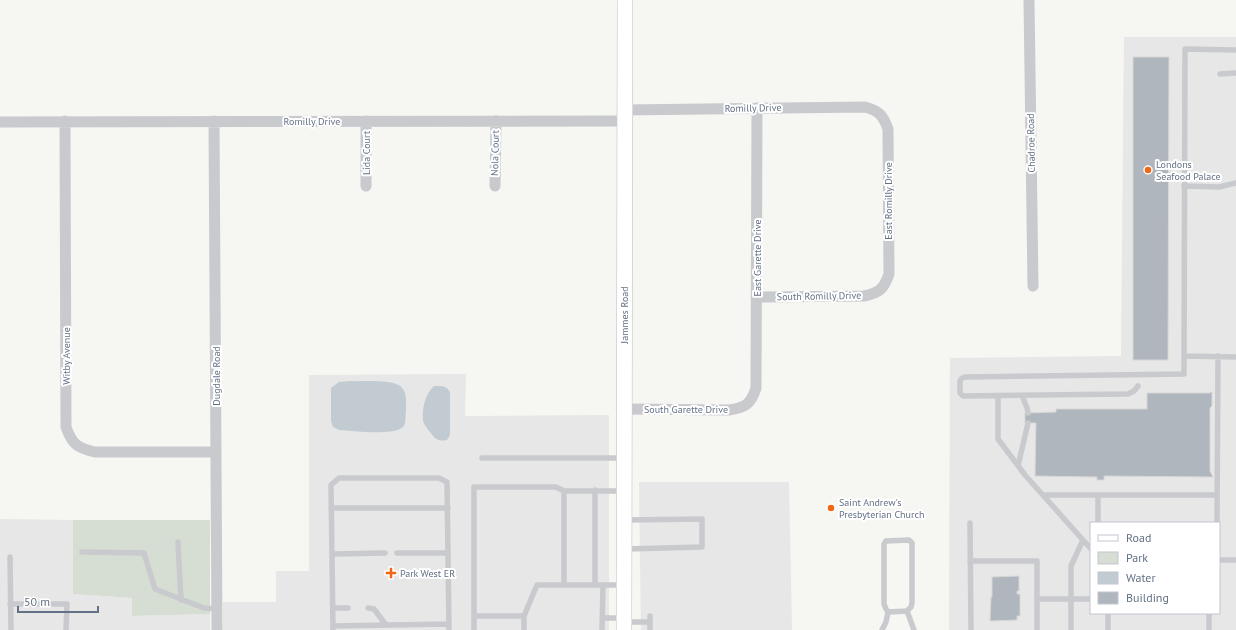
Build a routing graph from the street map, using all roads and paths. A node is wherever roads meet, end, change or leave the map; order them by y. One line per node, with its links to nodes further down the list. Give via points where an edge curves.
1 (625, 0): 8 (street, Jammes Road)
2 (1029, 0): 18 (street, Chadroe Road)
3 (1236, 50): 17 (lane, via 1185,49)
4 (1236, 73): 5 (lane)
5 (1220, 74)
6 (757, 108): 7 (street, Romilly Drive, via 865,107); 8 (street, Romilly Drive); 20 (street, East Garette Drive)
7 (880, 113): 19 (street, East Romilly Drive, via 888,129 889,274)
8 (625, 116): 12 (street, Romilly Drive); 28 (street, Jammes Road)
9 (65, 121): 10 (street, Romilly Drive); 13 (street, Romilly Drive); 31 (street, Witby Avenue, via 66,427 70,438 77,446 95,452)
10 (214, 121): 11 (street, Romilly Drive); 31 (street, Dugdale Road)
11 (366, 121): 12 (street, Romilly Drive); 15 (street, Lida Court)
12 (496, 121): 16 (street, Nola Court)
13 (0, 122)
14 (1236, 183): 17 (lane, via 1219,187)
15 (366, 186)
16 (495, 186)
17 (1184, 186): 21 (lane)
18 (1033, 286)
19 (881, 290): 20 (street, South Romilly Drive, via 864,296)
20 (756, 297): 27 (street, East Garette Drive, via 756,388 753,398)
21 (1184, 356): 22 (lane); 25 (lane, via 1184,374 965,377 960,381 960,393 963,396)
22 (1218, 356): 23 (lane); 39 (lane)
23 (1236, 357)
24 (1138, 386): 26 (lane, via 1128,394)
25 (998, 396): 26 (lane); 34 (lane, via 998,439)
26 (1023, 396): 29 (lane)
27 (747, 404): 28 (street, South Garette Drive, via 739,409 729,410)
28 (624, 409): 33 (street, Jammes Road)
29 (1028, 413)
30 (1028, 423): 34 (lane)
31 (216, 452): 72 (street, Dugdale Road)
32 (482, 458): 33 (lane)
33 (624, 458): 37 (street, Jammes Road)
34 (1018, 466): 40 (lane)
35 (595, 490): 36 (lane); 37 (lane); 61 (lane)
36 (564, 491): 60 (lane); 77 (lane, via 556,488 474,487)
37 (624, 491): 43 (street, Jammes Road)
38 (1098, 495): 39 (lane); 40 (lane); 45 (lane)
39 (1217, 495): 46 (lane)
40 (1043, 496): 47 (lane)
41 (331, 508): 42 (lane); 42 (lane, via 331,485 339,478 439,478 447,482); 52 (lane)
42 (448, 508): 55 (lane)
43 (624, 520): 49 (street, Jammes Road); 49 (lane, via 702,519 702,546)
44 (970, 522): 59 (lane)
45 (1098, 522)
46 (1217, 522)
47 (1082, 540): 50 (lane); 65 (lane, via 1071,566)
48 (178, 542): 67 (lane)
49 (624, 549): 62 (street, Jammes Road)
50 (1090, 549)
51 (82, 552): 67 (lane, via 144,553 155,589)
52 (332, 554): 53 (lane); 69 (lane)
53 (385, 554)
54 (397, 554): 55 (lane)
55 (448, 554): 84 (lane)
56 (10, 557): 68 (lane)
57 (1220, 560): 58 (lane)
58 (1236, 560)
59 (970, 561): 64 (lane, via 1037,561); 95 (lane)
60 (564, 585): 61 (lane); 78 (lane, via 537,585)
61 (595, 585): 63 (lane)
62 (624, 585): 63 (lane); 82 (street, Jammes Road)
63 (603, 586): 80 (lane)
64 (1037, 599): 65 (lane); 96 (lane)
65 (1071, 599): 66 (lane); 97 (lane)
66 (1090, 599)
67 (181, 600): 72 (lane, via 204,608)
68 (10, 604): 86 (lane); 87 (lane, via 67,604)
69 (333, 608): 70 (lane); 85 (lane)
70 (348, 608)
71 (368, 608): 83 (lane, via 374,609)
72 (217, 609): 88 (street, Dugdale Road)
73 (907, 611): 74 (lane); 74 (lane, via 912,602 912,543 909,540 886,541 884,544 884,604); 94 (lane)
74 (888, 612): 93 (lane)
75 (1108, 614): 98 (lane)
76 (1208, 614): 99 (lane)
77 (474, 616): 78 (lane); 89 (lane)
78 (524, 616): 90 (lane)
79 (650, 616): 81 (lane)
80 (602, 618): 82 (lane); 91 (lane)
81 (650, 622): 82 (lane); 92 (lane)
82 (624, 623)
83 (386, 625): 84 (lane); 85 (lane)
84 (449, 627)
85 (333, 628)
86 (11, 630)
87 (66, 630)
88 (217, 630)
89 (474, 630)
90 (524, 630)
91 (602, 630)
92 (650, 630)
93 (882, 630)
94 (914, 630)
95 (971, 630)
96 (1037, 630)
97 (1071, 630)
98 (1108, 630)
99 (1209, 630)

